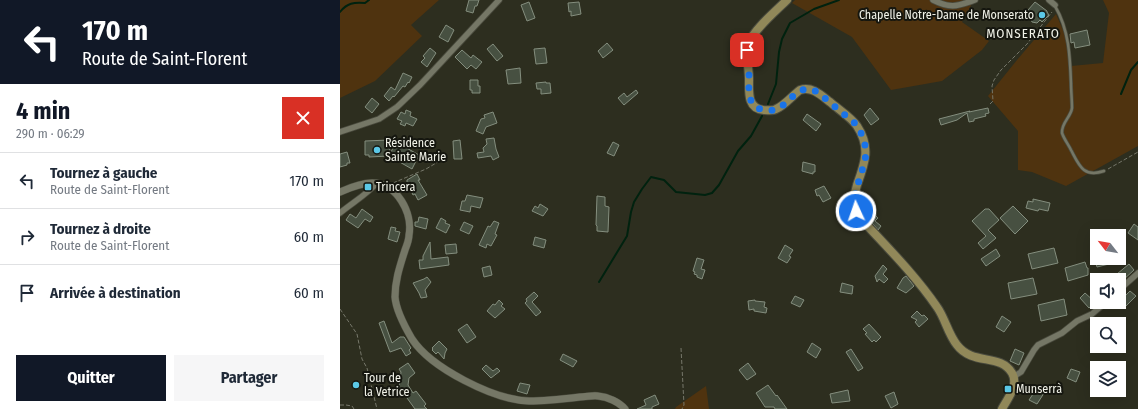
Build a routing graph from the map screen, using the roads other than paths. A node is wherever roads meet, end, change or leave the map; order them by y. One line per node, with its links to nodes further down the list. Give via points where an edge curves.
1 (499, 0): 7 (street, via 397,107 379,119)
2 (787, 0): 15 (main road, via 749,42 747,50 750,100 760,110 778,109 800,90 814,90 857,125 864,139 866,152 856,190 856,211 920,282 939,309 956,344 964,353 971,357 999,362)
3 (932, 0): 4 (street, via 956,7)
4 (975, 0)
5 (1049, 0): 6 (street)
6 (1055, 5): 8 (lane, via 1060,13 1070,54 1072,109 1062,128 1062,134 1080,167 1088,172)
7 (340, 132)
8 (1104, 171)
9 (376, 183): 10 (street, via 370,182); 11 (street); 16 (street, via 388,187 396,194 405,206 409,219 410,235 396,283 396,299 401,318 412,339 429,358 463,380 502,396 528,401 546,401 597,395 622,405)
10 (340, 192)
11 (340, 213)
12 (1138, 273): 13 (street)
13 (1126, 284)
14 (1098, 309): 15 (street, via 1038,346 1021,372)
15 (1013, 377): 17 (main road, via 1013,388)
16 (624, 409)
17 (1002, 409)

